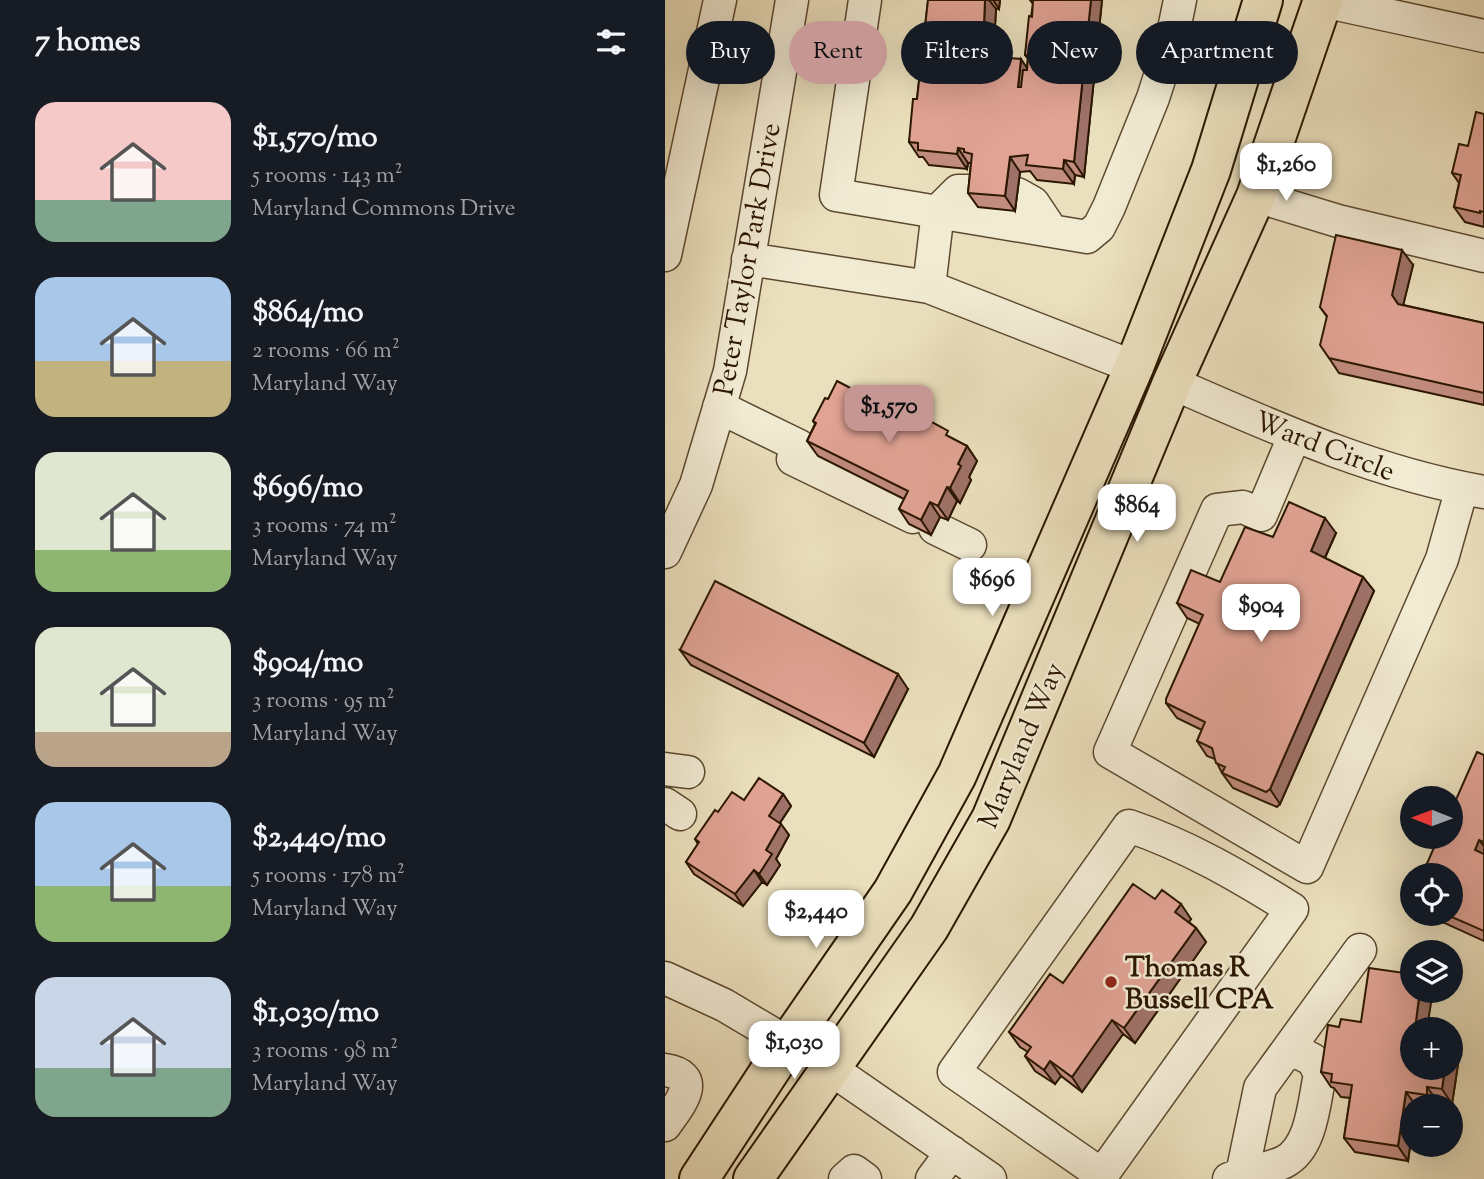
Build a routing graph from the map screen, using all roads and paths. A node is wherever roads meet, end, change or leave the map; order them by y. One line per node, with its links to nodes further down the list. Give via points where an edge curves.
1 (720, 0): 13 (street)
2 (792, 0): 15 (street, Peter Taylor Park Drive)
3 (865, 0): 11 (street, via 836,195)
4 (1180, 0): 12 (street, via 1153,98 1099,227 1087,237)
5 (1263, 0): 17 (main road, Maryland Way, via 1211,170)
6 (1322, 0): 7 (street); 10 (main road, Maryland Way)
7 (1484, 36)
8 (980, 191): 11 (street, via 958,191)
9 (1017, 194): 12 (street, via 1033,203)
10 (1257, 196): 14 (street); 18 (main road, Maryland Way)
11 (938, 211): 12 (street); 16 (street)
12 (1051, 230)
13 (665, 255)
14 (1484, 256)
15 (748, 259): 16 (street); 19 (street, Peter Taylor Park Drive, via 730,371)
16 (929, 287): 17 (street)
17 (1134, 367): 18 (main road); 27 (main road, Maryland Way, via 957,775 893,891)
18 (1172, 383): 20 (street, Ward Circle); 29 (main road, Maryland Way, via 991,819 929,928)
19 (719, 407): 22 (street, Peter Taylor Park Drive, via 696,485); 23 (street)
20 (1294, 437): 21 (street, Ward Circle, via 1411,477); 21 (street, via 1261,515 1243,507 1217,510 1110,752 1307,867)
21 (1473, 490)
22 (677, 496): 24 (street, Peter Taylor Park Drive)
23 (970, 545)
24 (665, 552)
25 (1360, 950): 28 (street)
26 (665, 978): 27 (street, via 724,1005)
27 (788, 1043): 29 (main road); 35 (main road, Maryland Way)
28 (1290, 1048): 34 (street, via 1260,1088); 34 (street, via 1313,1060 1320,1074 1305,1140 1285,1161)
29 (831, 1069): 32 (street); 36 (main road, Maryland Way)
30 (665, 1070): 31 (street, via 682,1076 687,1088)
31 (665, 1125)
32 (952, 1152): 39 (street); 40 (street)
33 (1100, 1177): 33 (street, via 1291,909 1205,857 1129,826 954,1072)
34 (1235, 1177)
35 (699, 1179)
36 (753, 1179)
37 (845, 1179): 38 (street, via 854,1171)
38 (865, 1179)
39 (932, 1179)
40 (990, 1179)

